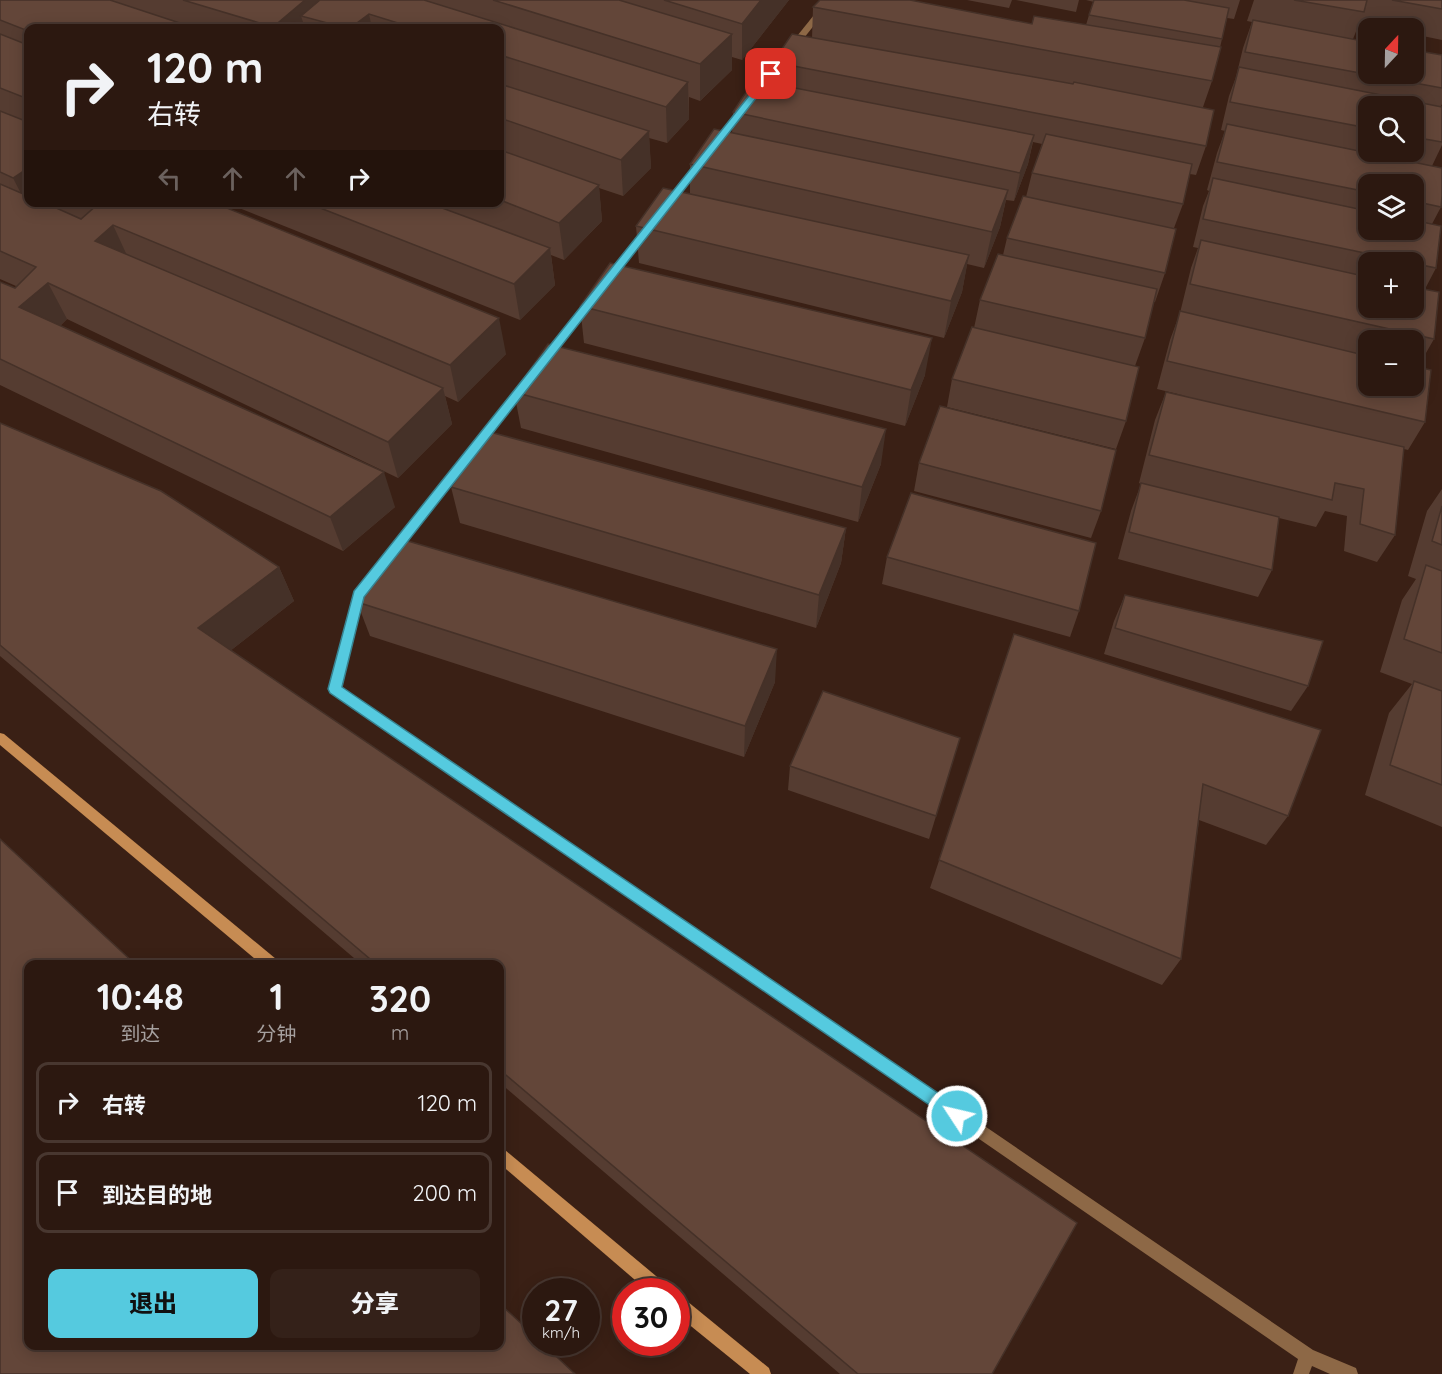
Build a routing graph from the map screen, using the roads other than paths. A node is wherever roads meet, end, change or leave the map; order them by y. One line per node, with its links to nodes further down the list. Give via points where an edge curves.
1 (830, 0): 7 (street, via 358,595 335,689)
2 (0, 738): 3 (street)
3 (266, 960)
4 (504, 1158): 5 (street)
5 (646, 1278)
6 (690, 1314): 8 (street)
7 (1307, 1356): 9 (street); 10 (street)
8 (763, 1374)
9 (1301, 1374)
10 (1350, 1374)

